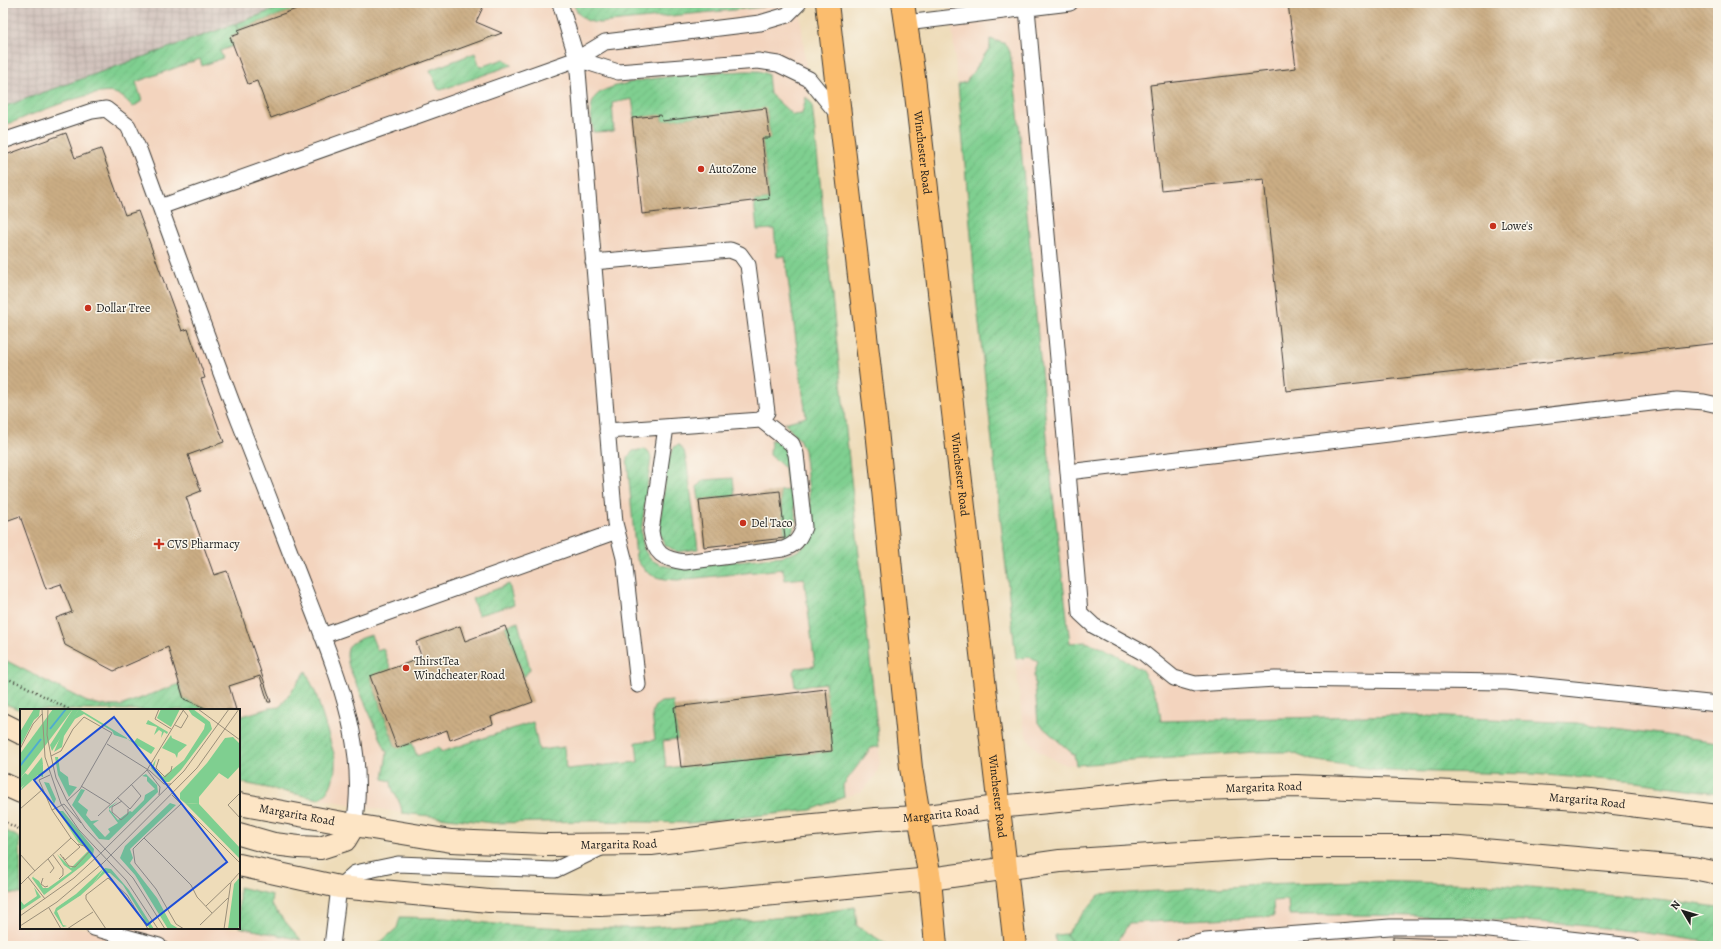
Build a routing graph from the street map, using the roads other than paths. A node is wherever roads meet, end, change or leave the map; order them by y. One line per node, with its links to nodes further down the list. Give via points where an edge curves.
1 (560, 3): 7 (lane)
2 (799, 3): 7 (lane, via 787,15 760,23 605,42)
3 (827, 3): 8 (main road)
4 (1070, 3): 5 (lane)
5 (1027, 8): 6 (lane); 16 (lane)
6 (904, 13): 26 (main road, Winchester Road)
7 (577, 59): 8 (lane, via 618,72 758,61 778,64 809,79); 10 (lane); 11 (lane)
8 (840, 117): 27 (main road, via 877,430 911,768)
9 (3, 141): 10 (lane, via 92,111 106,109 128,126)
10 (160, 207): 18 (lane)
11 (593, 262): 13 (lane, via 730,250 740,254 748,265 767,412); 15 (lane)
12 (1718, 405): 16 (lane, via 1677,400)
13 (761, 420): 14 (lane); 14 (lane, via 792,444 796,454 804,527 800,537 794,545 783,549 686,562 670,560 660,554 653,544 650,531)
14 (666, 427): 15 (lane)
15 (607, 431): 17 (lane)
16 (1068, 472): 20 (lane, via 1080,613 1094,626 1142,652 1174,678 1194,684 1275,679 1506,682)
17 (617, 531): 18 (lane); 19 (lane, via 624,558)
18 (322, 636): 29 (lane, via 349,714 356,748 358,794)
19 (638, 685)
20 (1718, 704)
21 (3, 724): 22 (main road)
22 (20, 732)
23 (3, 784): 24 (main road)
24 (20, 792)
25 (240, 804): 29 (main road, Margarita Road)
26 (998, 806): 27 (main road, Margarita Road); 28 (main road, Margarita Road, via 1170,790 1296,786 1508,794 1590,800); 35 (main road, Winchester Road)
27 (919, 816): 31 (main road, Margarita Road, via 768,829 651,844); 37 (main road)
28 (1718, 816)
29 (354, 826): 30 (main road, via 345,840 320,848 274,844); 31 (main road, Margarita Road, via 451,841 547,845)
30 (240, 834)
31 (608, 844): 38 (lane, via 555,870 398,864 354,873)
32 (240, 865): 38 (main road)
33 (1718, 867): 34 (main road)
34 (1693, 868): 35 (main road, via 1448,847 1272,847 1060,861); 36 (main road)
35 (1006, 869): 37 (main road); 44 (main road, Winchester Road)
36 (1718, 873)
37 (930, 878): 38 (main road, via 711,900 598,905 489,901); 43 (main road)
38 (338, 887): 42 (lane)
39 (96, 929): 40 (lane)
40 (119, 940): 41 (lane)
41 (159, 946)
42 (332, 946)
43 (936, 946)
44 (1016, 946)
45 (1183, 946): 46 (lane, via 1205,941 1390,927 1462,927)
46 (1632, 946)

